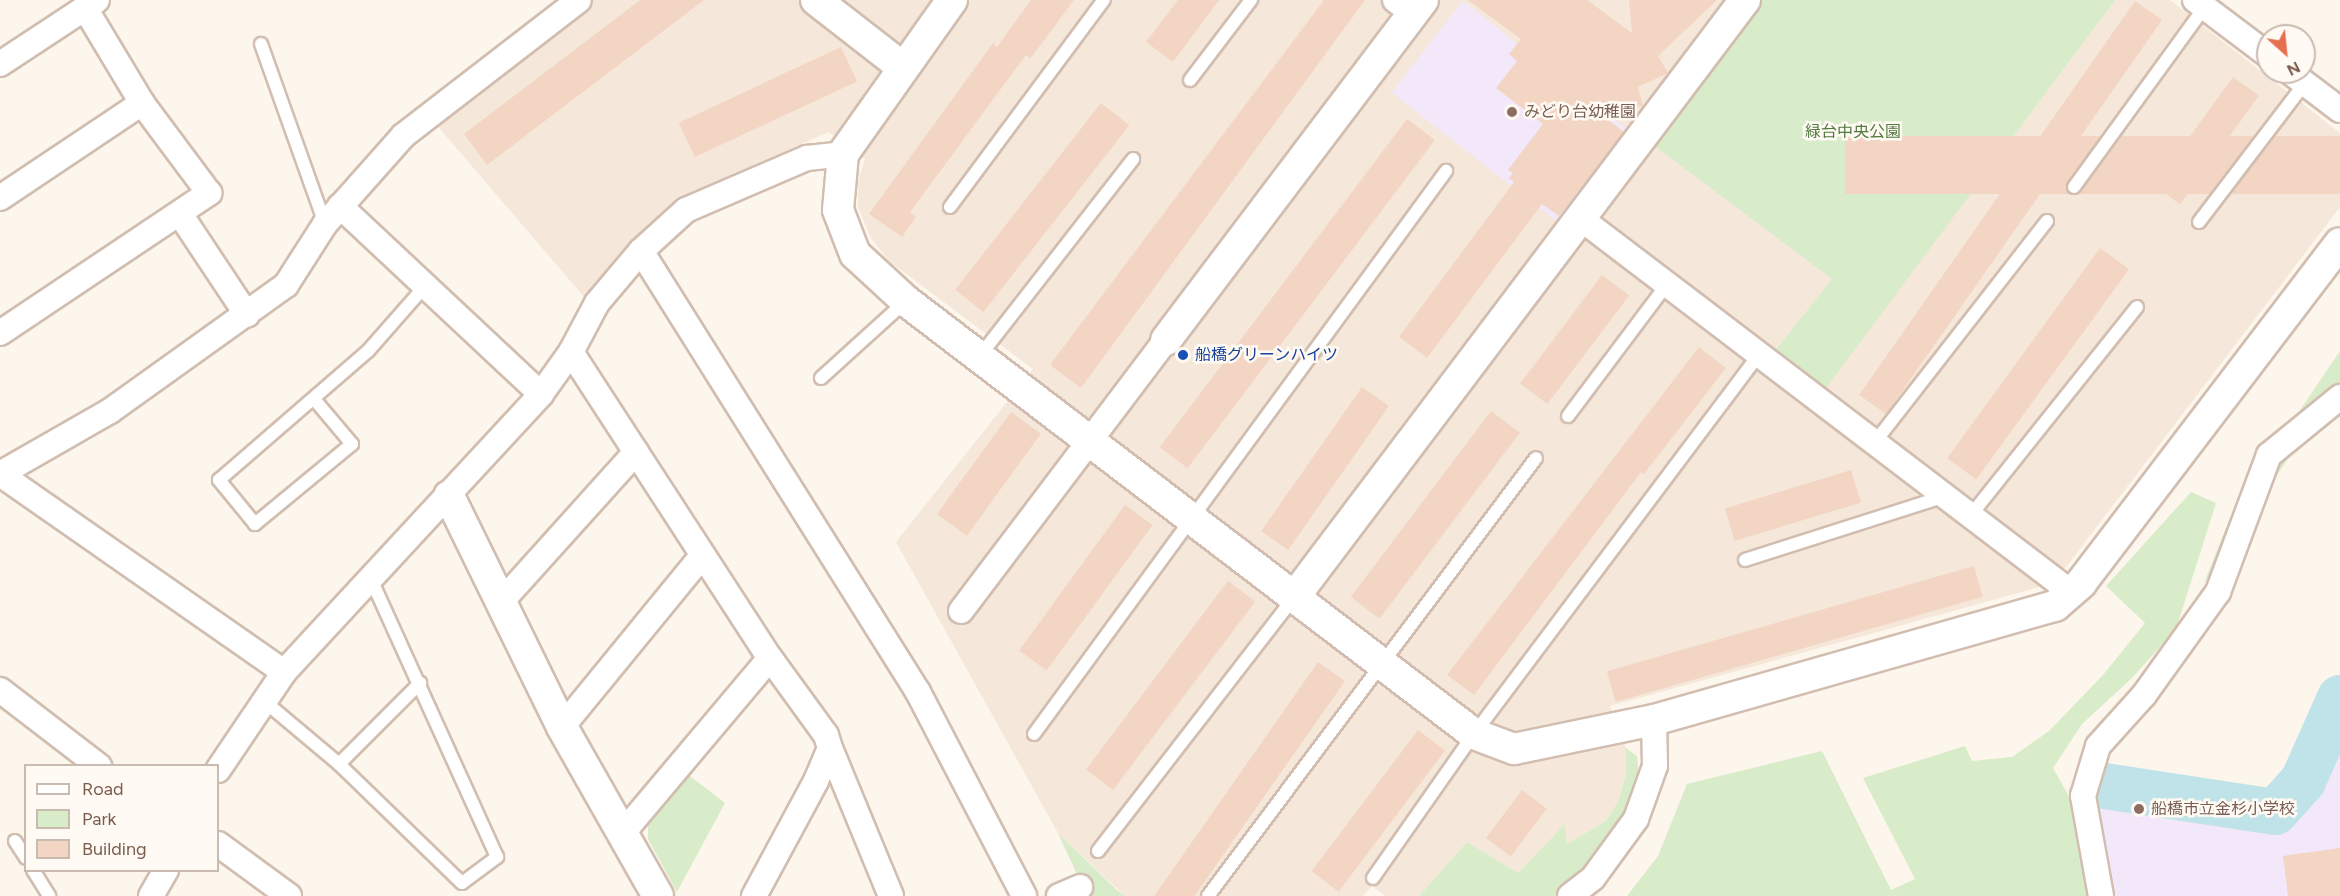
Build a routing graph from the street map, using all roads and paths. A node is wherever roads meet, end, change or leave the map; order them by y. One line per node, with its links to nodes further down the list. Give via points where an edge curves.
1 (579, 0): 26 (street, via 403,136)
2 (816, 0): 13 (street)
3 (952, 0): 13 (street)
4 (1104, 0): 24 (lane)
5 (1251, 0): 14 (lane)
6 (1745, 0): 27 (street)
7 (91, 4): 12 (street); 17 (street)
8 (2200, 4): 11 (street); 22 (lane)
9 (1410, 5): 38 (street)
10 (261, 44): 26 (lane)
11 (2256, 46)
12 (0, 64)
13 (902, 67): 19 (street)
14 (1190, 80)
15 (2293, 84): 29 (lane)
16 (2307, 84): 18 (street)
17 (142, 103): 23 (street); 25 (street, via 208,193)
18 (2340, 110)
19 (843, 154): 31 (street, via 807,158 686,210); 34 (street, via 837,210 844,232 867,267)
20 (1133, 159): 41 (lane)
21 (1446, 171): 55 (lane)
22 (2074, 188)
23 (0, 198)
24 (950, 207)
25 (180, 214): 36 (street); 37 (street)
26 (332, 215): 33 (street); 36 (street, via 286,285)
27 (1580, 218): 32 (street); 60 (street)
28 (2047, 221): 48 (lane)
29 (2199, 222)
30 (2340, 243): 59 (street)
31 (641, 250): 39 (street, via 597,303); 91 (street, via 918,692)
32 (1667, 284): 40 (street); 46 (lane)
33 (426, 285): 43 (street); 45 (lane, via 368,351)
34 (906, 301): 41 (street); 42 (lane)
35 (2137, 307): 54 (lane)
36 (247, 315): 51 (street, via 110,411)
37 (0, 333)
38 (1166, 340): 47 (street)
39 (571, 352): 43 (street); 49 (street)
40 (1759, 354): 48 (street); 72 (lane)
41 (978, 357): 47 (street)
42 (821, 378)
43 (541, 394): 52 (street)
44 (2340, 397): 94 (street, via 2269,455 2218,592 2145,695 2098,746 2083,796)
45 (314, 399): 45 (lane, via 352,444 255,524 219,480)
46 (1568, 416)
47 (1093, 440): 55 (street); 62 (street)
48 (1875, 442): 53 (street)
49 (636, 452): 56 (street); 61 (street)
50 (1536, 458): 64 (lane)
51 (2, 471): 65 (street)
52 (449, 496): 58 (street); 61 (street)
53 (1946, 496): 54 (street); 57 (lane)
54 (1971, 515): 59 (street)
55 (1191, 516): 60 (street); 71 (lane)
56 (704, 555): 63 (street); 70 (street)
57 (1744, 561)
58 (372, 581): 65 (street); 66 (lane)
59 (2072, 593): 69 (street, via 2055,606 2034,614)
60 (1295, 596): 64 (street); 80 (lane)
61 (501, 602): 70 (street)
62 (961, 611)
63 (770, 658): 73 (street, via 826,735); 77 (street)
64 (1380, 662): 72 (street); 92 (lane)
65 (284, 672): 68 (street)
66 (420, 683): 75 (lane); 75 (lane, via 497,856 462,883)
67 (0, 690): 74 (street)
68 (264, 701): 75 (lane); 76 (street)
69 (1654, 720): 72 (street, via 1514,749); 93 (street, via 1654,774 1636,819 1593,878)
70 (562, 727): 77 (street)
71 (1034, 734)
72 (1474, 734): 84 (lane)
73 (830, 748): 89 (street); 90 (street)
74 (98, 764)
75 (339, 764)
76 (219, 768)
77 (621, 835): 88 (street)
78 (15, 841): 81 (lane)
79 (219, 845): 87 (street)
80 (1098, 851)
81 (24, 855)
82 (34, 872): 85 (lane)
83 (165, 872): 86 (street)
84 (1373, 878)
85 (49, 896)
86 (151, 896)
87 (289, 896)
88 (658, 896)
89 (754, 896)
90 (891, 896)
91 (1024, 896)
92 (1208, 896)
93 (1570, 896)
94 (2101, 896)

